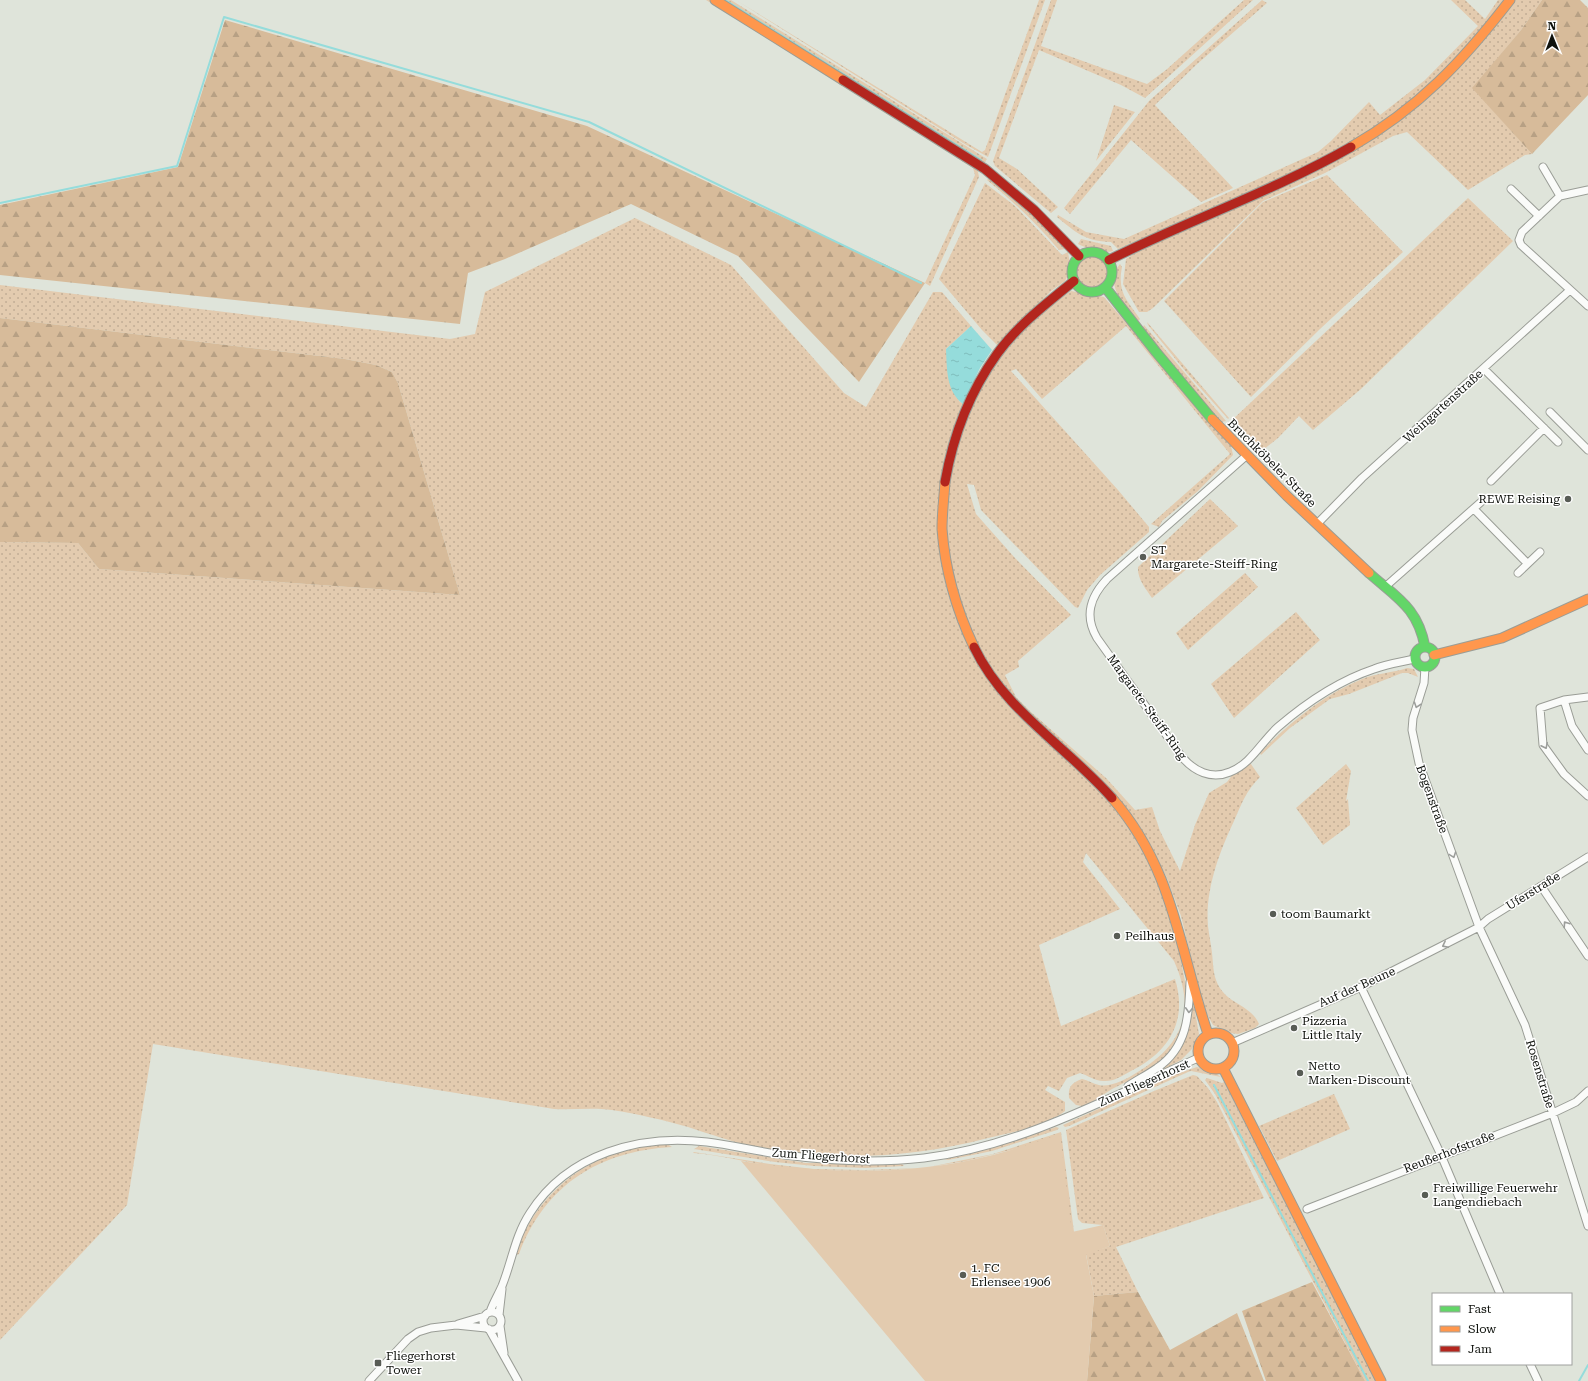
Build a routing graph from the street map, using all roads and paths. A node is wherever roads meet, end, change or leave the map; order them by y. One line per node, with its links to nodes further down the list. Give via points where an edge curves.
1 (715, 0): 8 (main road, via 985,169 1025,200)
2 (1510, 0): 9 (main road, via 1454,68 1420,100 1383,127 1318,164 1169,230)
3 (1543, 167): 6 (street)
4 (1511, 189): 7 (street)
5 (1588, 190): 6 (street)
6 (1560, 196): 7 (street)
7 (1539, 216): 12 (street, via 1522,232 1519,240 1521,245)
8 (1079, 256): 9 (main road, via 1092,252); 10 (main road, via 1072,268)
9 (1109, 260): 11 (main road, via 1112,277)
10 (1074, 281): 11 (main road, via 1088,292); 41 (main road, via 1033,314 1010,338 982,376 966,406 947,460 943,486 943,552 964,630 981,662 1007,698 1101,784 1134,827 1160,875 1175,914)
11 (1105, 287): 19 (main road, Bruchköbeler Straße, via 1177,378)
12 (1570, 290): 13 (street); 14 (street, Weingartenstraße)
13 (1588, 306)
14 (1484, 369): 16 (street); 23 (street, Weingartenstraße, via 1362,478)
15 (1550, 412): 18 (street)
16 (1544, 428): 17 (street); 20 (street)
17 (1558, 442)
18 (1588, 450)
19 (1246, 456): 23 (main road, Bruchköbeler Straße); 31 (street, Margarete-Steiff-Ring, via 1107,579 1090,604 1090,623 1097,638 1182,757 1200,772 1216,775 1231,772 1247,761 1266,738 1288,719 1328,690 1375,668)
20 (1491, 481)
21 (1481, 502): 22 (street)
22 (1474, 509): 25 (street); 27 (street)
23 (1317, 524): 27 (main road, Bruchköbeler Straße)
24 (1540, 552): 25 (street)
25 (1528, 563): 26 (street)
26 (1518, 573)
27 (1385, 587): 29 (main road, Bruchköbeler Straße, via 1412,611 1422,630)
28 (1588, 599): 30 (main road, via 1502,638)
29 (1425, 647): 30 (main road); 31 (main road, via 1417,651)
30 (1434, 655): 32 (main road, via 1432,664)
31 (1415, 659): 32 (main road, via 1419,666)
32 (1425, 667): 39 (street, Bogenstraße, one-way to 39, via 1424,683 1412,718 1418,763)
33 (1588, 698): 34 (street)
34 (1564, 700): 35 (street, via 1572,726); 36 (street, one-way to 36, via 1540,708 1543,745 1564,774)
35 (1588, 750)
36 (1588, 796)
37 (1588, 857): 38 (street, Uferstraße)
38 (1541, 886): 39 (street, Uferstraße); 40 (street, one-way to 38)
39 (1479, 927): 42 (street, Auf der Beune, one-way to 42); 49 (street, Rosenstraße, via 1525,1025)
40 (1588, 956)
41 (1190, 972): 43 (main road); 48 (street, one-way to 48, via 1189,1015 1185,1034 1175,1052 1158,1068)
42 (1361, 987): 44 (street, Auf der Beune); 50 (street)
43 (1208, 1034): 44 (main road, via 1219,1033 1229,1038); 45 (main road, via 1199,1042)
44 (1232, 1043): 46 (main road, via 1234,1055)
45 (1198, 1058): 46 (main road, via 1206,1067 1217,1070); 48 (street, Zum Fliegerhorst)
46 (1223, 1068): 64 (main road)
47 (1588, 1091): 49 (street, Reußerhofstraße, via 1576,1102)
48 (1107, 1100): 53 (street, Zum Fliegerhorst, via 1014,1137 924,1158 806,1158 690,1140 652,1141 615,1149 579,1166 560,1180 536,1205 515,1242)
49 (1553, 1113): 50 (street, Reußerhofstraße); 52 (street, Rosenstraße)
50 (1441, 1155): 51 (street, Reußerhofstraße); 54 (street)
51 (1307, 1208)
52 (1588, 1226)
53 (502, 1286): 55 (street, Zum Fliegerhorst); 56 (street, Zum Fliegerhorst)
54 (1500, 1293)
55 (487, 1314): 56 (street); 57 (street); 59 (street, via 483,1322)
56 (499, 1315): 58 (street)
57 (456, 1325): 59 (street); 62 (street, via 418,1332 408,1339)
58 (500, 1326): 59 (street, via 495,1330); 60 (street)
59 (487, 1328): 60 (street)
60 (505, 1355): 63 (street)
61 (1530, 1365): 65 (street)
62 (369, 1381)
63 (518, 1381)
64 (1381, 1381)
65 (1538, 1381)

